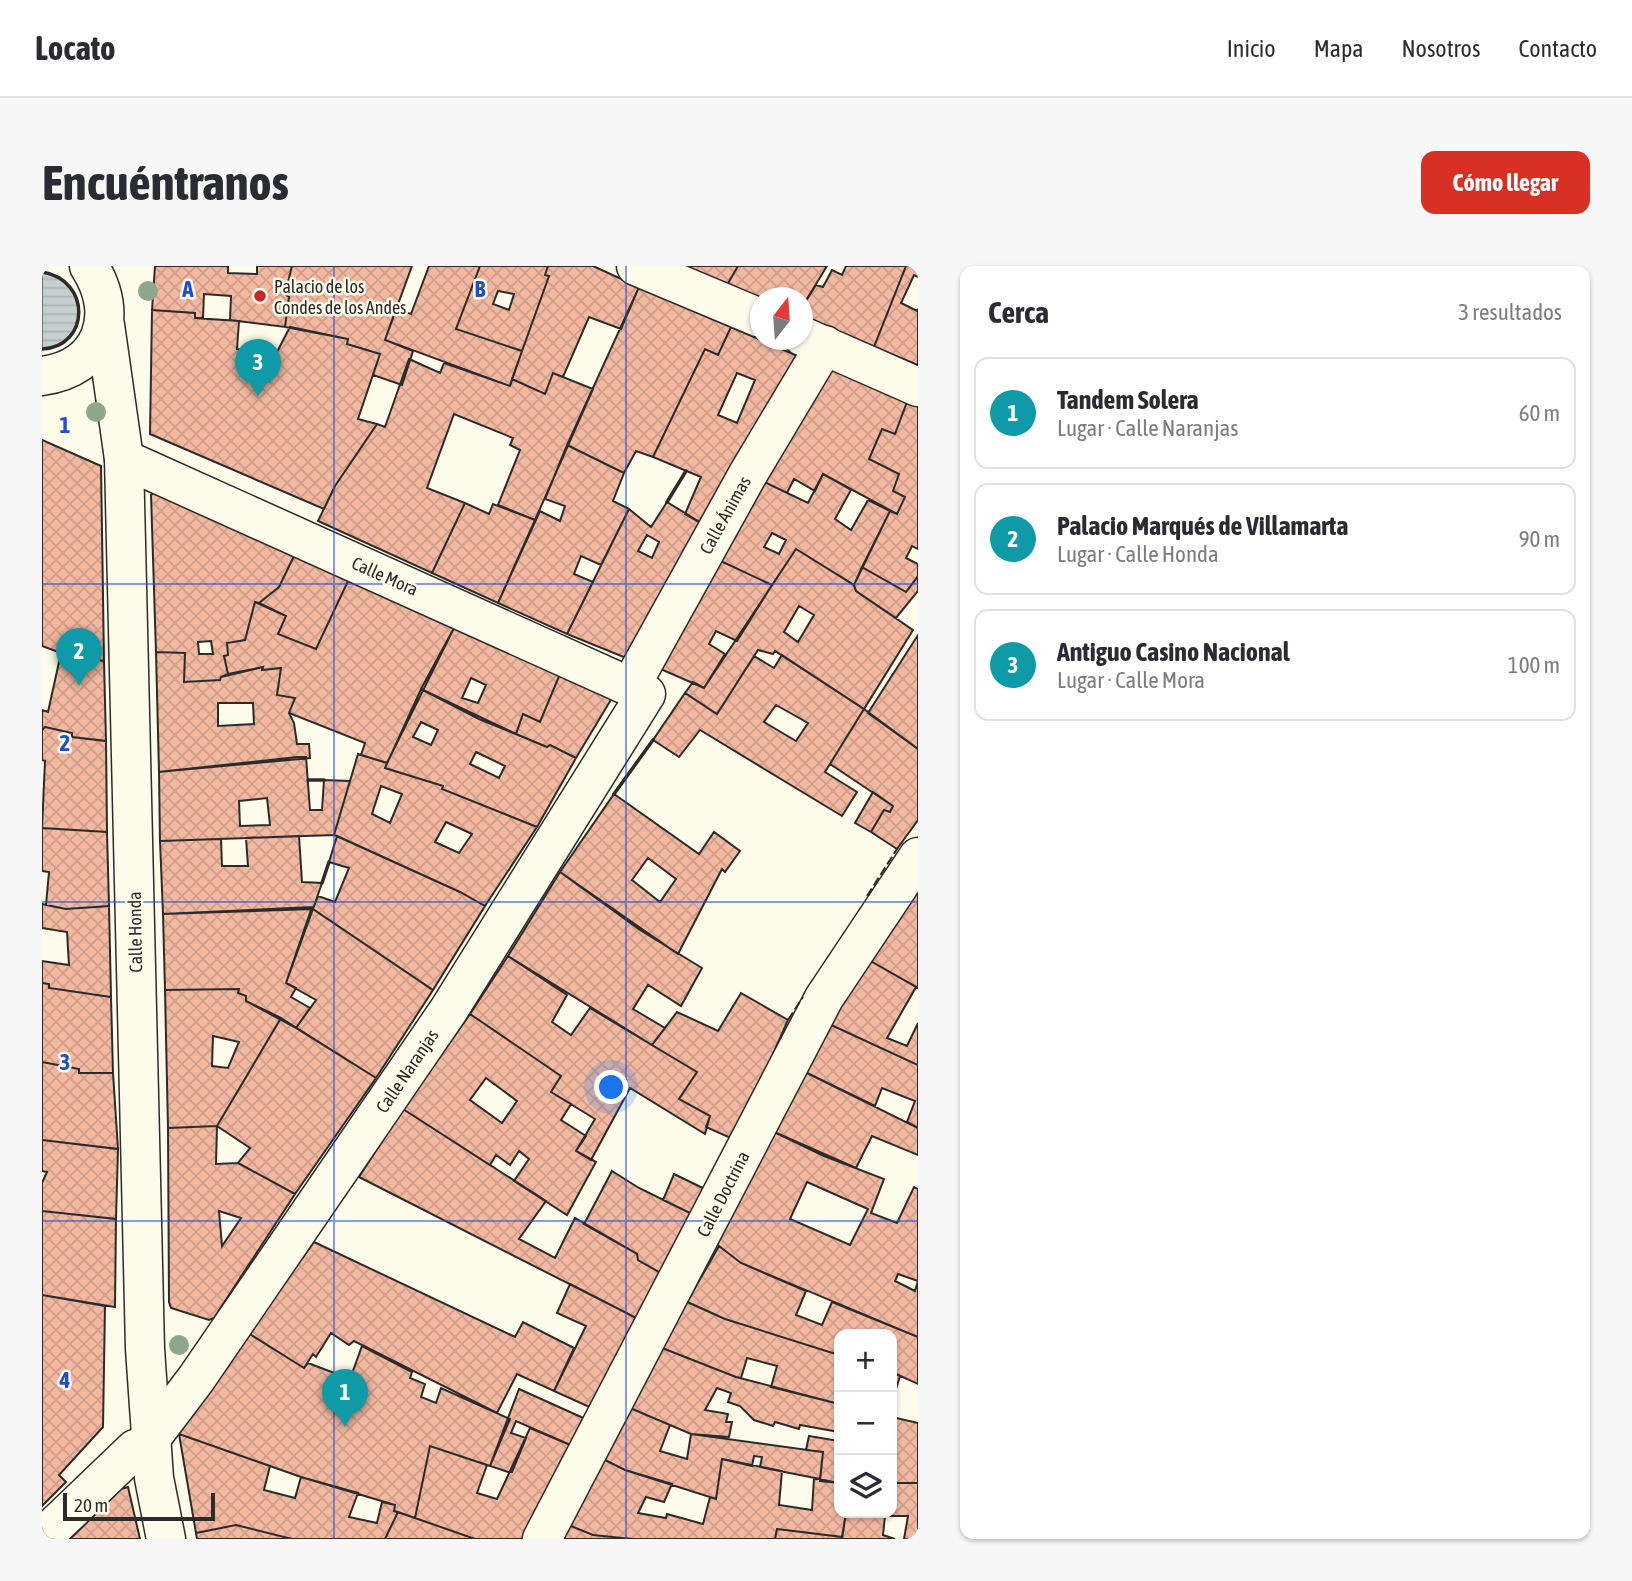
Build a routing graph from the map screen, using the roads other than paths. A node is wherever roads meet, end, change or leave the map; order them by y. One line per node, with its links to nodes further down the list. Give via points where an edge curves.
1 (89, 266): 5 (street, via 100,282)
2 (106, 266): 5 (street)
3 (636, 266): 4 (street)
4 (750, 313)
5 (105, 314): 7 (street, via 96,346 80,363); 9 (street, Calle Honda)
6 (814, 341): 8 (street); 10 (street, Calle Ánimas)
7 (42, 376)
8 (918, 387)
9 (124, 459): 10 (street, Calle Mora); 12 (street, Calle Honda, via 145,1349)
10 (638, 690): 12 (street, Calle Naranjas, via 448,1011 196,1379)
11 (918, 857): 15 (street, Calle Doctrina, via 824,998)
12 (143, 1443): 13 (street, Calle Naranjas); 14 (street, Calle Honda, via 155,1478)
13 (42, 1538)
14 (166, 1539)
15 (542, 1539)

